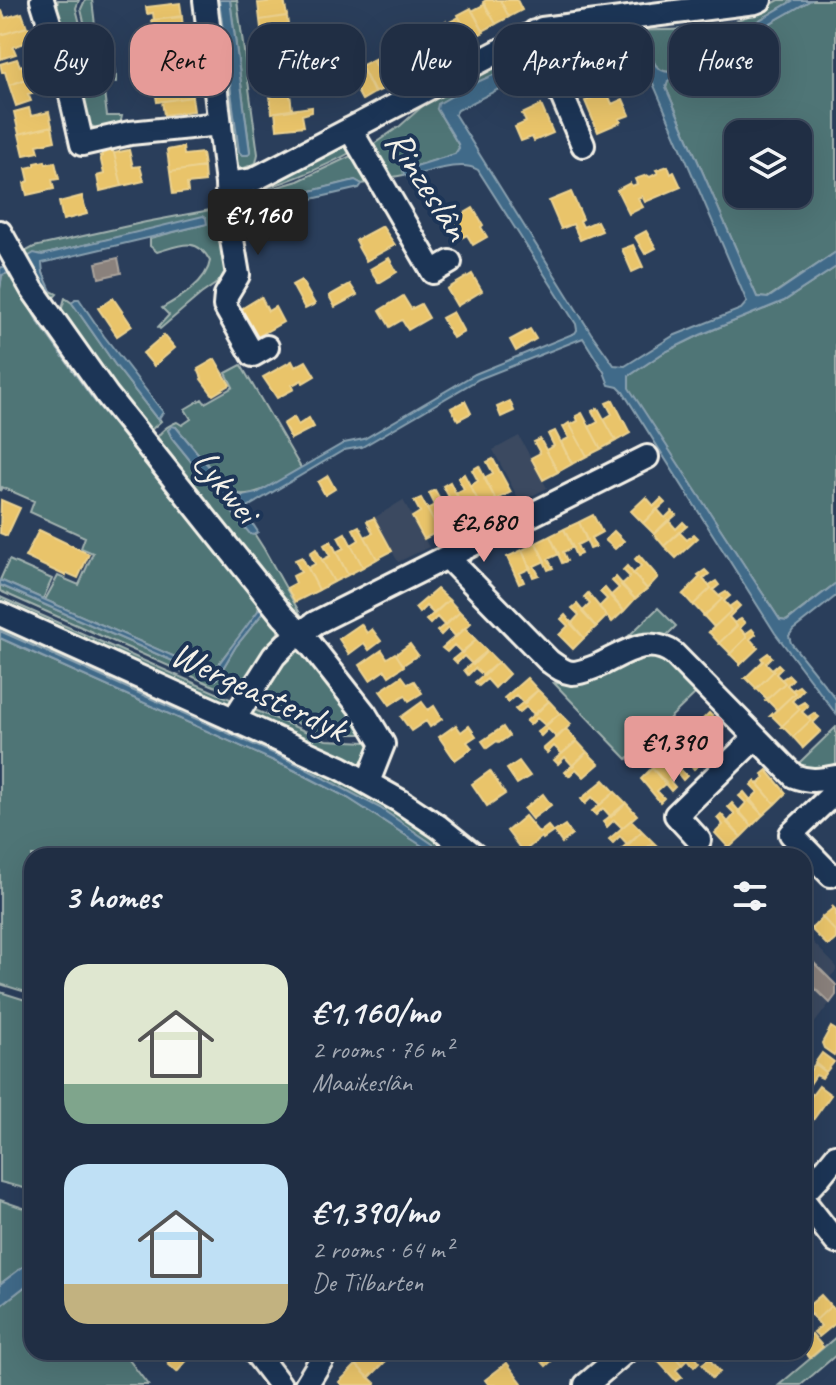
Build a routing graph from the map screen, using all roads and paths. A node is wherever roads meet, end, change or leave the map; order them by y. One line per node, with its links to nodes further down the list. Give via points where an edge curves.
1 (42, 0): 7 (street, via 82,144 130,133)
2 (205, 0): 7 (street)
3 (760, 0): 4 (street)
4 (581, 24)
5 (494, 53): 8 (street)
6 (562, 96): 9 (street)
7 (220, 124): 10 (street)
8 (350, 129): 10 (street, via 253,180); 12 (street, Rinzeslân, via 433,272)
9 (583, 145)
10 (227, 184): 13 (street, via 238,275 225,306 253,355)
11 (0, 232): 17 (street, Lykwei, via 45,309 107,395)
12 (450, 262)
13 (267, 347)
14 (647, 457): 15 (street)
15 (447, 557): 17 (street); 19 (street, via 560,669 584,671 645,645 658,645 674,654)
16 (0, 614): 18 (street, Wergeasterdyk)
17 (299, 634): 18 (street, via 274,656); 21 (street, Lykwei, via 383,744)
18 (234, 719): 21 (street, Wergeasterdyk)
19 (755, 738): 20 (street, via 794,776 814,781); 22 (street, via 676,815)
20 (834, 777): 24 (street, via 831,796 791,834)
21 (368, 782): 23 (street, Wergeasterdyk)
22 (699, 840)
23 (465, 848)
24 (805, 848)
25 (812, 856): 26 (street)
26 (831, 875)
27 (836, 1156): 28 (street)
28 (812, 1184)
29 (812, 1211): 30 (street)
30 (836, 1242)
31 (261, 1360): 34 (street)
32 (321, 1360): 35 (street)
33 (616, 1360): 36 (street)
34 (280, 1385)
35 (306, 1385)
36 (586, 1385)

